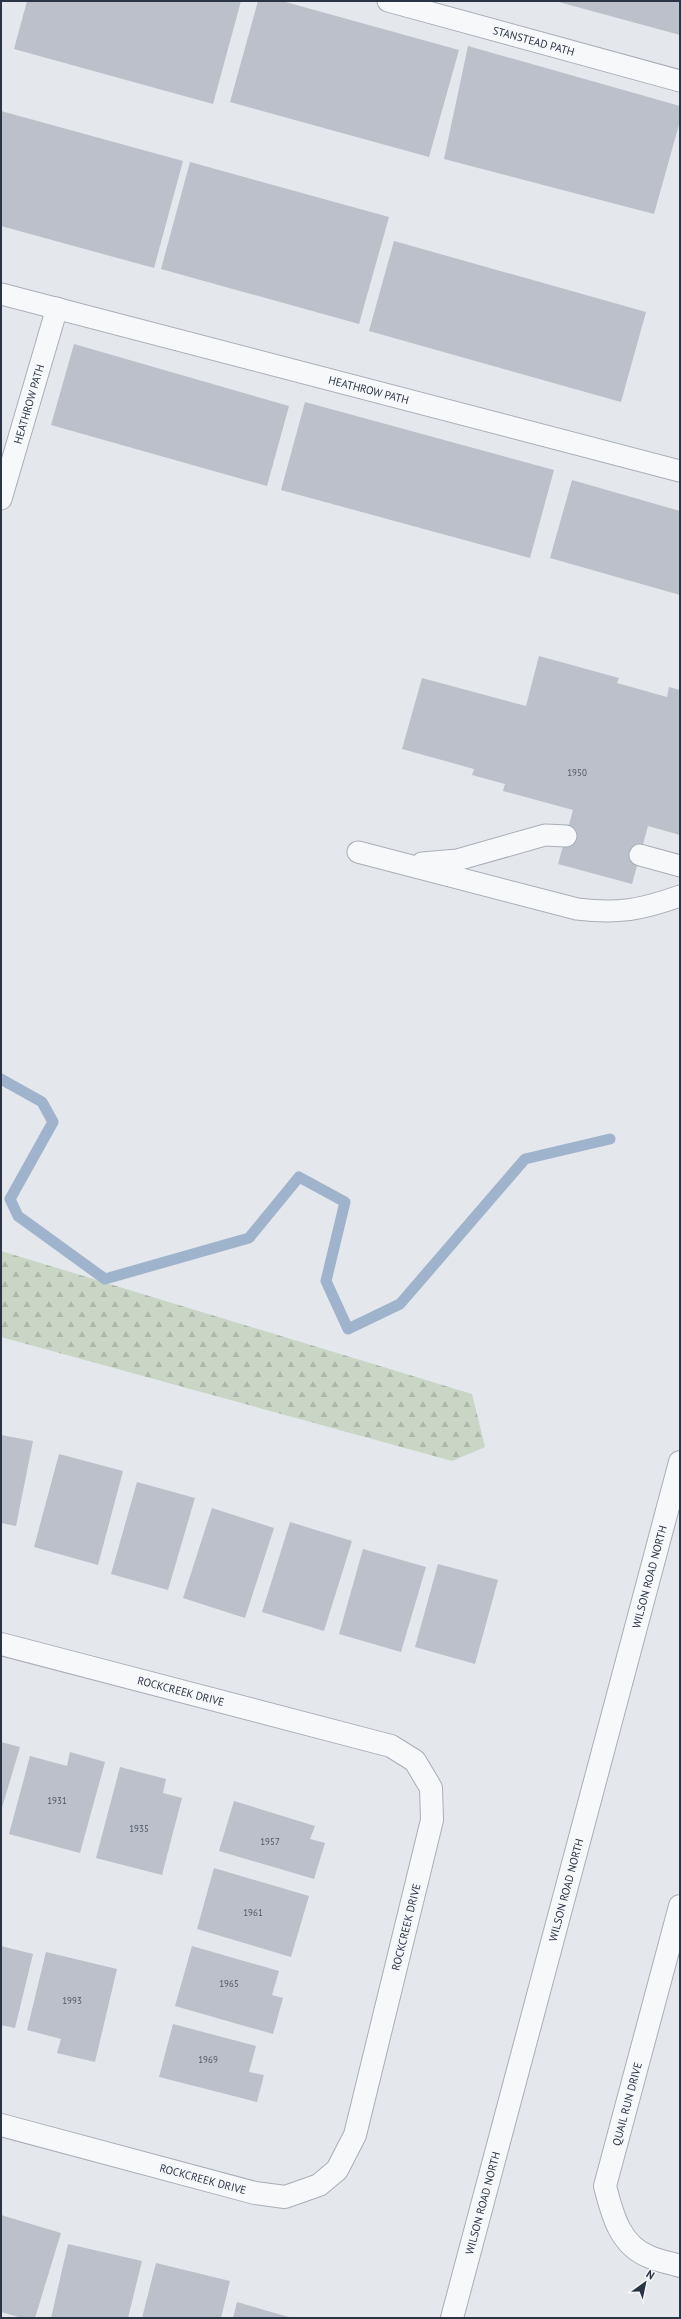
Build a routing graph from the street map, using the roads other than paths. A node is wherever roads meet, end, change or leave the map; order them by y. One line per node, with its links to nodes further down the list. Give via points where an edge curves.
1 (388, 1): 2 (lane, STANSTEAD PATH)
2 (680, 80)
3 (1, 294): 4 (lane, HEATHROW PATH)
4 (57, 308): 5 (lane, HEATHROW PATH); 6 (lane, HEATHROW PATH)
5 (680, 471)
6 (1, 499)
7 (566, 836): 10 (lane, via 545,835 457,860)
8 (358, 852): 10 (lane)
9 (640, 856): 11 (lane)
10 (410, 865): 12 (lane, via 577,909 604,912 632,911)
11 (680, 866)
12 (680, 896)
13 (680, 1462): 18 (street, WILSON ROAD NORTH)
14 (1, 1644): 16 (street, ROCKCREEK DRIVE, via 391,1746 415,1761 431,1788 432,1820 355,2135 337,2170 319,2185 286,2197 255,2193)
15 (680, 1906): 17 (street, QUAIL RUN DRIVE, via 605,2186 612,2214 626,2241 648,2257)
16 (1, 2125)
17 (680, 2266)
18 (452, 2318)

